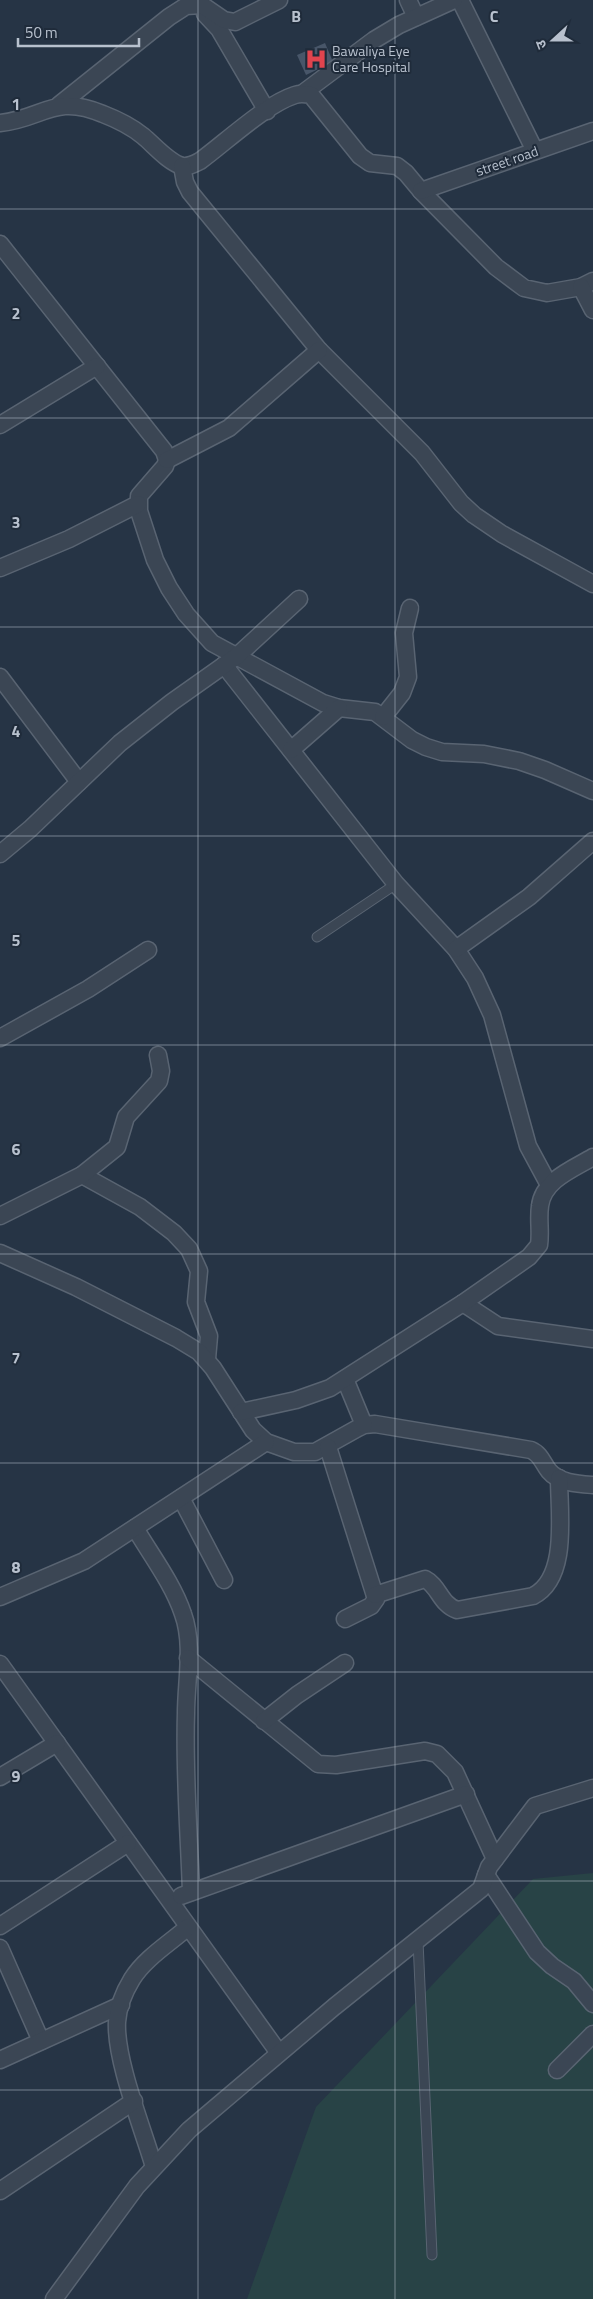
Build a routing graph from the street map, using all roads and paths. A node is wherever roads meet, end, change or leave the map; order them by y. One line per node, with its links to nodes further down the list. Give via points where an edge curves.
1 (279, 0): 5 (street, via 235,22 224,20)
2 (408, 0): 6 (street)
3 (454, 0): 6 (street)
4 (460, 0): 12 (street)
5 (197, 2): 8 (street, via 169,17); 9 (street, via 219,28)
6 (416, 17): 7 (street, via 374,40)
7 (303, 93): 9 (street); 14 (street, via 316,101 360,156 370,163 397,166)
8 (59, 105): 10 (street, via 14,122); 13 (street, via 73,105 103,114 141,134)
9 (266, 111): 13 (street, via 200,161)
10 (0, 123)
11 (593, 131): 12 (street, street road)
12 (535, 151): 14 (street, street road)
13 (182, 166): 18 (street, via 190,192)
14 (421, 190): 16 (street, via 496,267 524,288 547,293)
15 (0, 244): 19 (street)
16 (587, 284): 17 (street)
17 (593, 310)
18 (319, 350): 21 (street, via 229,428); 24 (street, via 409,440 474,515)
19 (98, 366): 20 (street); 21 (street, via 158,442)
20 (0, 425)
21 (167, 460): 22 (street, via 161,472 139,496)
22 (138, 504): 23 (street, via 69,539); 27 (street, via 155,560 173,594 186,614)
23 (0, 568)
24 (593, 584)
25 (299, 599): 27 (street)
26 (410, 608): 30 (street, via 404,633 408,677)
27 (231, 660): 29 (street); 31 (street); 32 (street, via 128,737)
28 (0, 676): 32 (street)
29 (339, 708): 30 (street, via 375,712); 31 (street)
30 (383, 717): 33 (street, via 426,747 442,752 484,754 519,761)
31 (291, 750): 36 (street)
32 (79, 782): 35 (street)
33 (593, 792)
34 (593, 841): 38 (street, via 529,898)
35 (0, 854)
36 (396, 884): 37 (lane); 38 (street)
37 (317, 937)
38 (456, 949): 44 (street, via 475,978 492,1015 528,1146)
39 (148, 950): 40 (street, via 80,994)
40 (0, 1038)
41 (158, 1055): 43 (street, via 159,1080 126,1117 120,1143)
42 (593, 1157): 44 (street)
43 (82, 1175): 45 (street); 49 (street, via 140,1207 189,1249 199,1271 196,1302 208,1336)
44 (549, 1185): 47 (street, via 540,1205 540,1239 536,1250)
45 (0, 1216)
46 (0, 1253): 49 (street, via 176,1338)
47 (463, 1302): 48 (street, via 504,1328); 50 (street)
48 (593, 1339)
49 (207, 1359): 51 (street)
50 (345, 1380): 51 (street, via 315,1395); 52 (street)
51 (241, 1412): 53 (street)
52 (364, 1425): 54 (street); 55 (street, via 389,1426 531,1450)
53 (266, 1442): 54 (street, via 304,1454); 57 (street)
54 (328, 1447): 60 (street)
55 (559, 1478): 56 (street); 60 (street, via 558,1561 542,1591 533,1596 457,1610 444,1603 433,1584 425,1579)
56 (593, 1485)
57 (181, 1498): 58 (street); 59 (street)
58 (135, 1528): 61 (street, via 84,1561); 63 (street, via 184,1614)
59 (224, 1580)
60 (375, 1595): 62 (street, via 374,1604)
61 (0, 1597)
62 (344, 1619)
63 (188, 1658): 66 (street); 74 (street, via 186,1714)
64 (345, 1663): 66 (street)
65 (0, 1664): 67 (street)
66 (264, 1721): 70 (street, via 309,1758 326,1766 425,1751 437,1754 455,1772)
67 (57, 1743): 68 (street); 71 (street)
68 (0, 1777)
69 (593, 1788): 72 (street, via 535,1806)
70 (466, 1794): 72 (street); 74 (street)
71 (128, 1843): 75 (street); 76 (street)
72 (495, 1859): 73 (street)
73 (486, 1875): 78 (street, via 481,1889); 80 (street, via 537,1952 574,1981)
74 (191, 1892): 75 (street)
75 (169, 1900): 77 (street)
76 (0, 1926)
77 (188, 1927): 81 (street, via 132,1978); 84 (street)
78 (418, 1941): 84 (street); 90 (lane)
79 (0, 1949): 83 (street)
80 (593, 2004)
81 (121, 2005): 83 (street); 87 (street, via 117,2023)
82 (593, 2034): 86 (street)
83 (41, 2041): 85 (street)
84 (279, 2054): 88 (street, via 189,2130)
85 (0, 2060)
86 (557, 2070)
87 (134, 2101): 88 (street); 89 (street)
88 (154, 2167): 91 (street)
89 (0, 2192)
90 (432, 2255)
91 (54, 2299)

